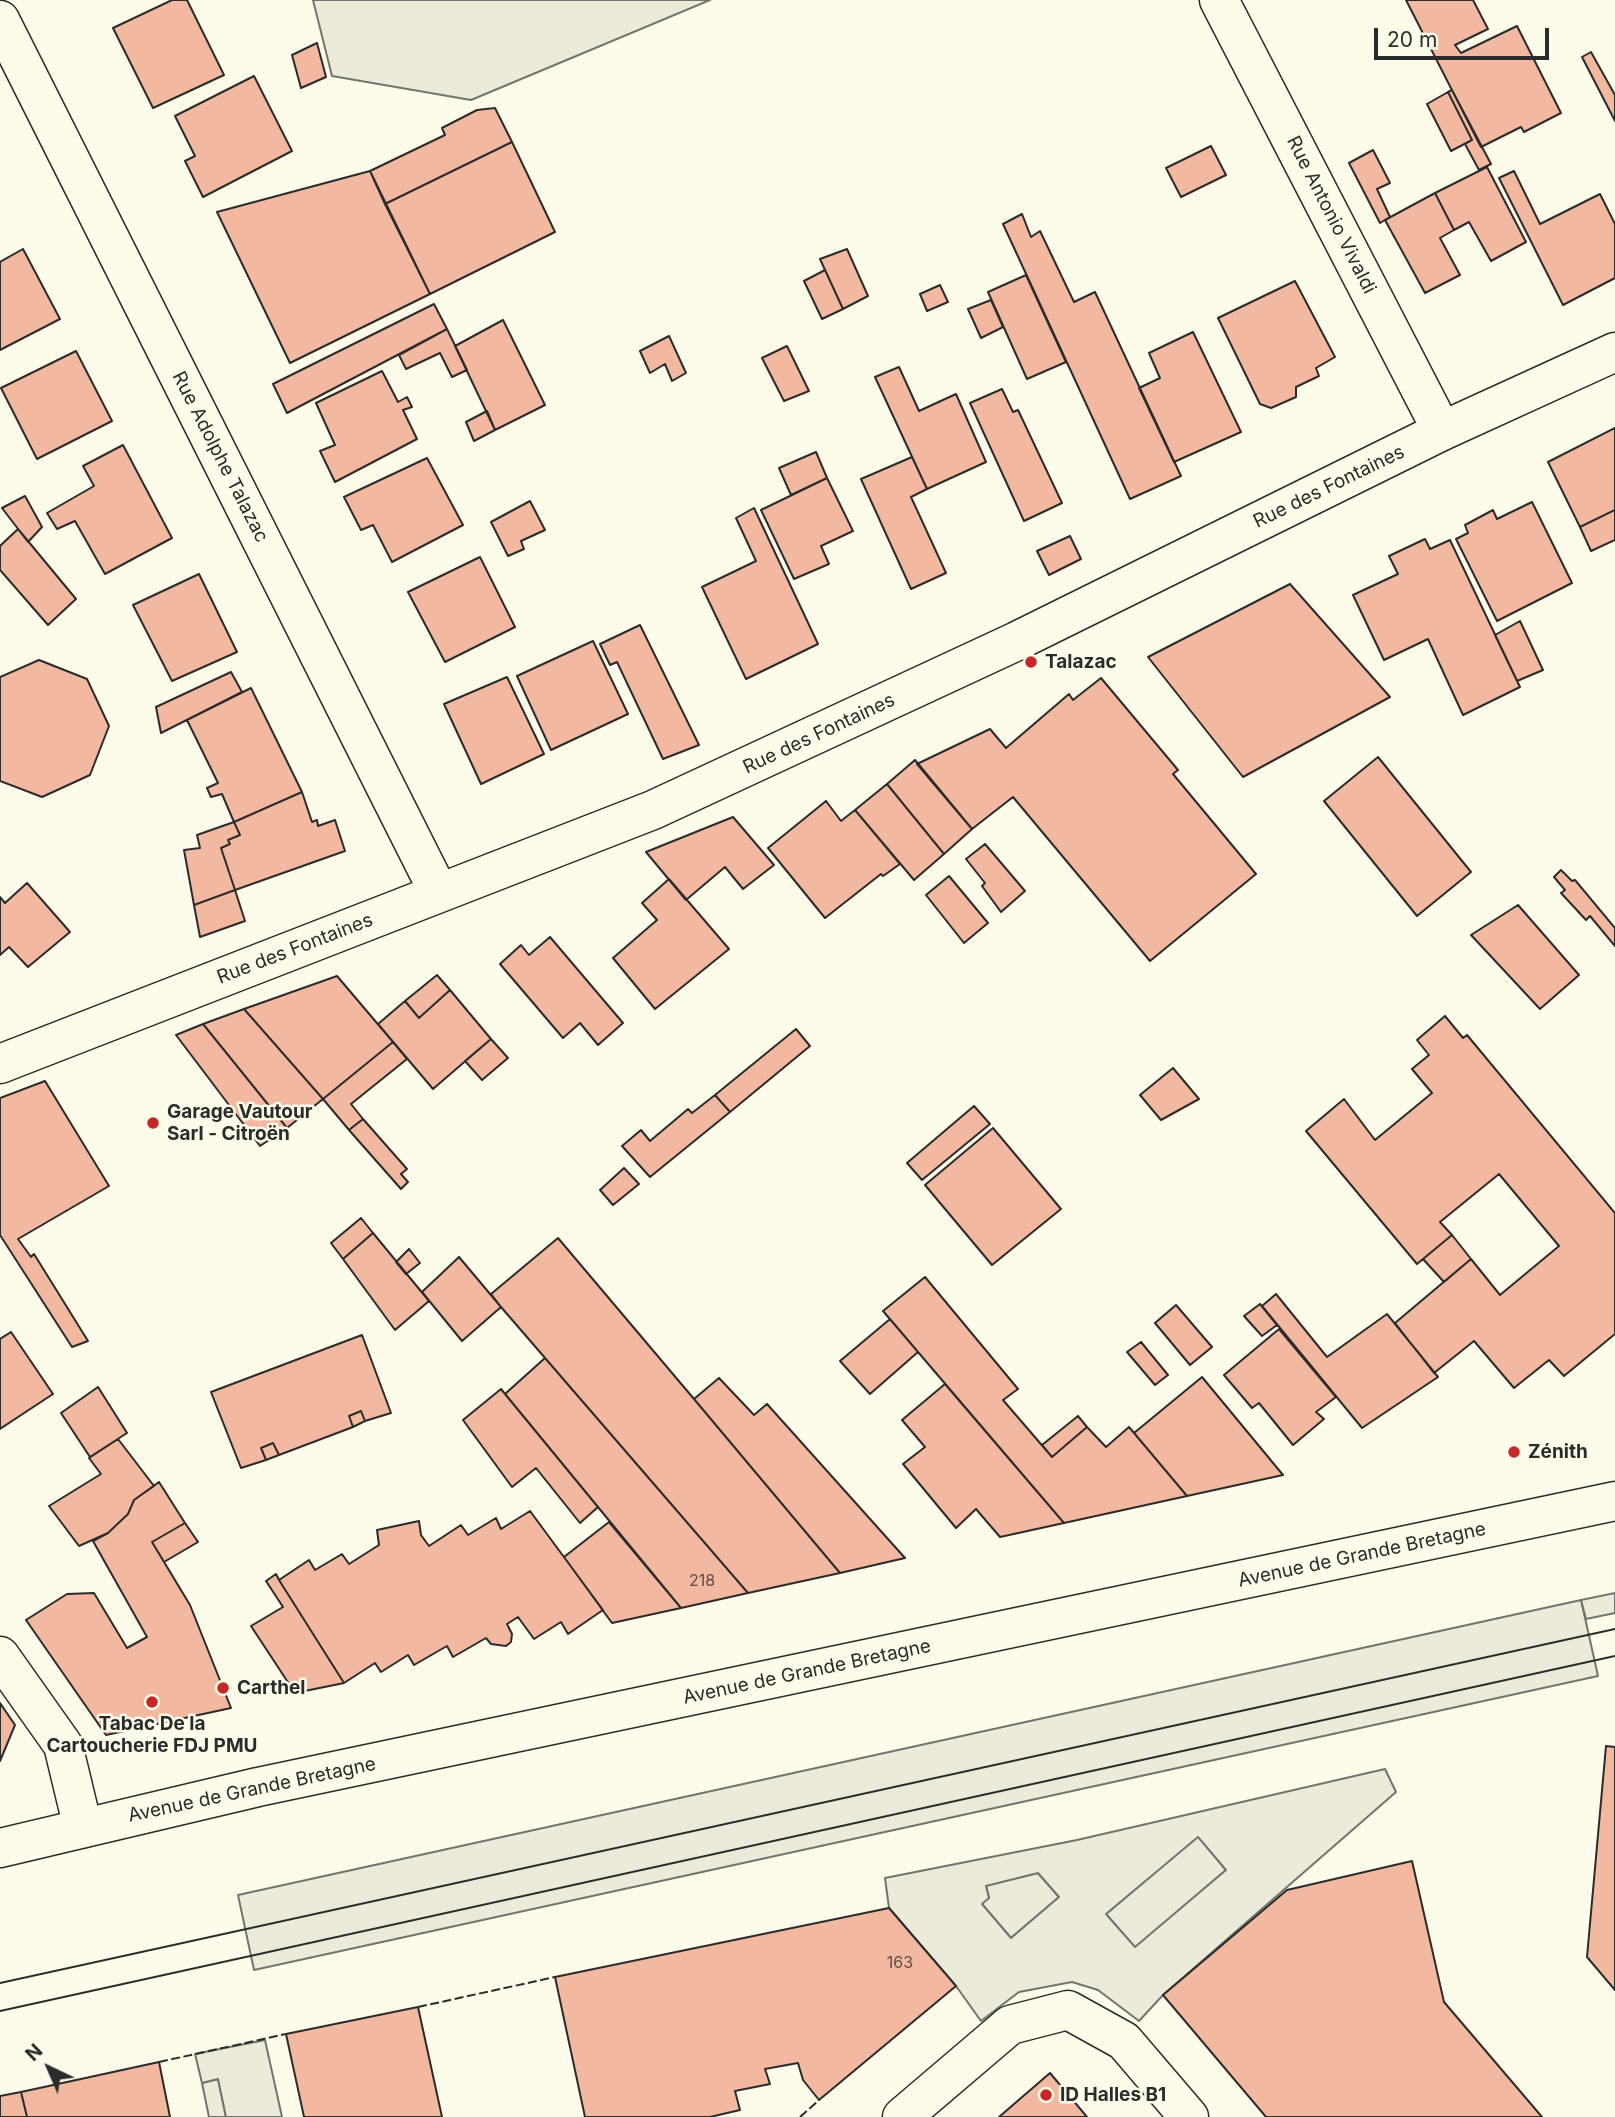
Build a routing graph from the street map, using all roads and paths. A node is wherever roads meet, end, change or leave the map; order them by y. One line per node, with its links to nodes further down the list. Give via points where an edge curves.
1 (1219, 0): 4 (street, Rue Antonio Vivaldi)
2 (0, 20): 5 (street, Rue Adolphe Talazac)
3 (1615, 352): 4 (street, Rue des Fontaines)
4 (1442, 431): 5 (street, Rue des Fontaines, via 1017,642 704,787)
5 (439, 893): 6 (street, Rue des Fontaines)
6 (0, 1064)
7 (1615, 1501): 9 (street, Avenue de Grande Bretagne, via 258,1787)
8 (0, 1656): 9 (street, via 63,1745)
9 (83, 1828): 10 (street, Avenue de Grande Bretagne)
10 (0, 1848)
11 (902, 2117): 12 (street, via 1010,2025 1068,2010 1124,2041)
12 (1189, 2117)

